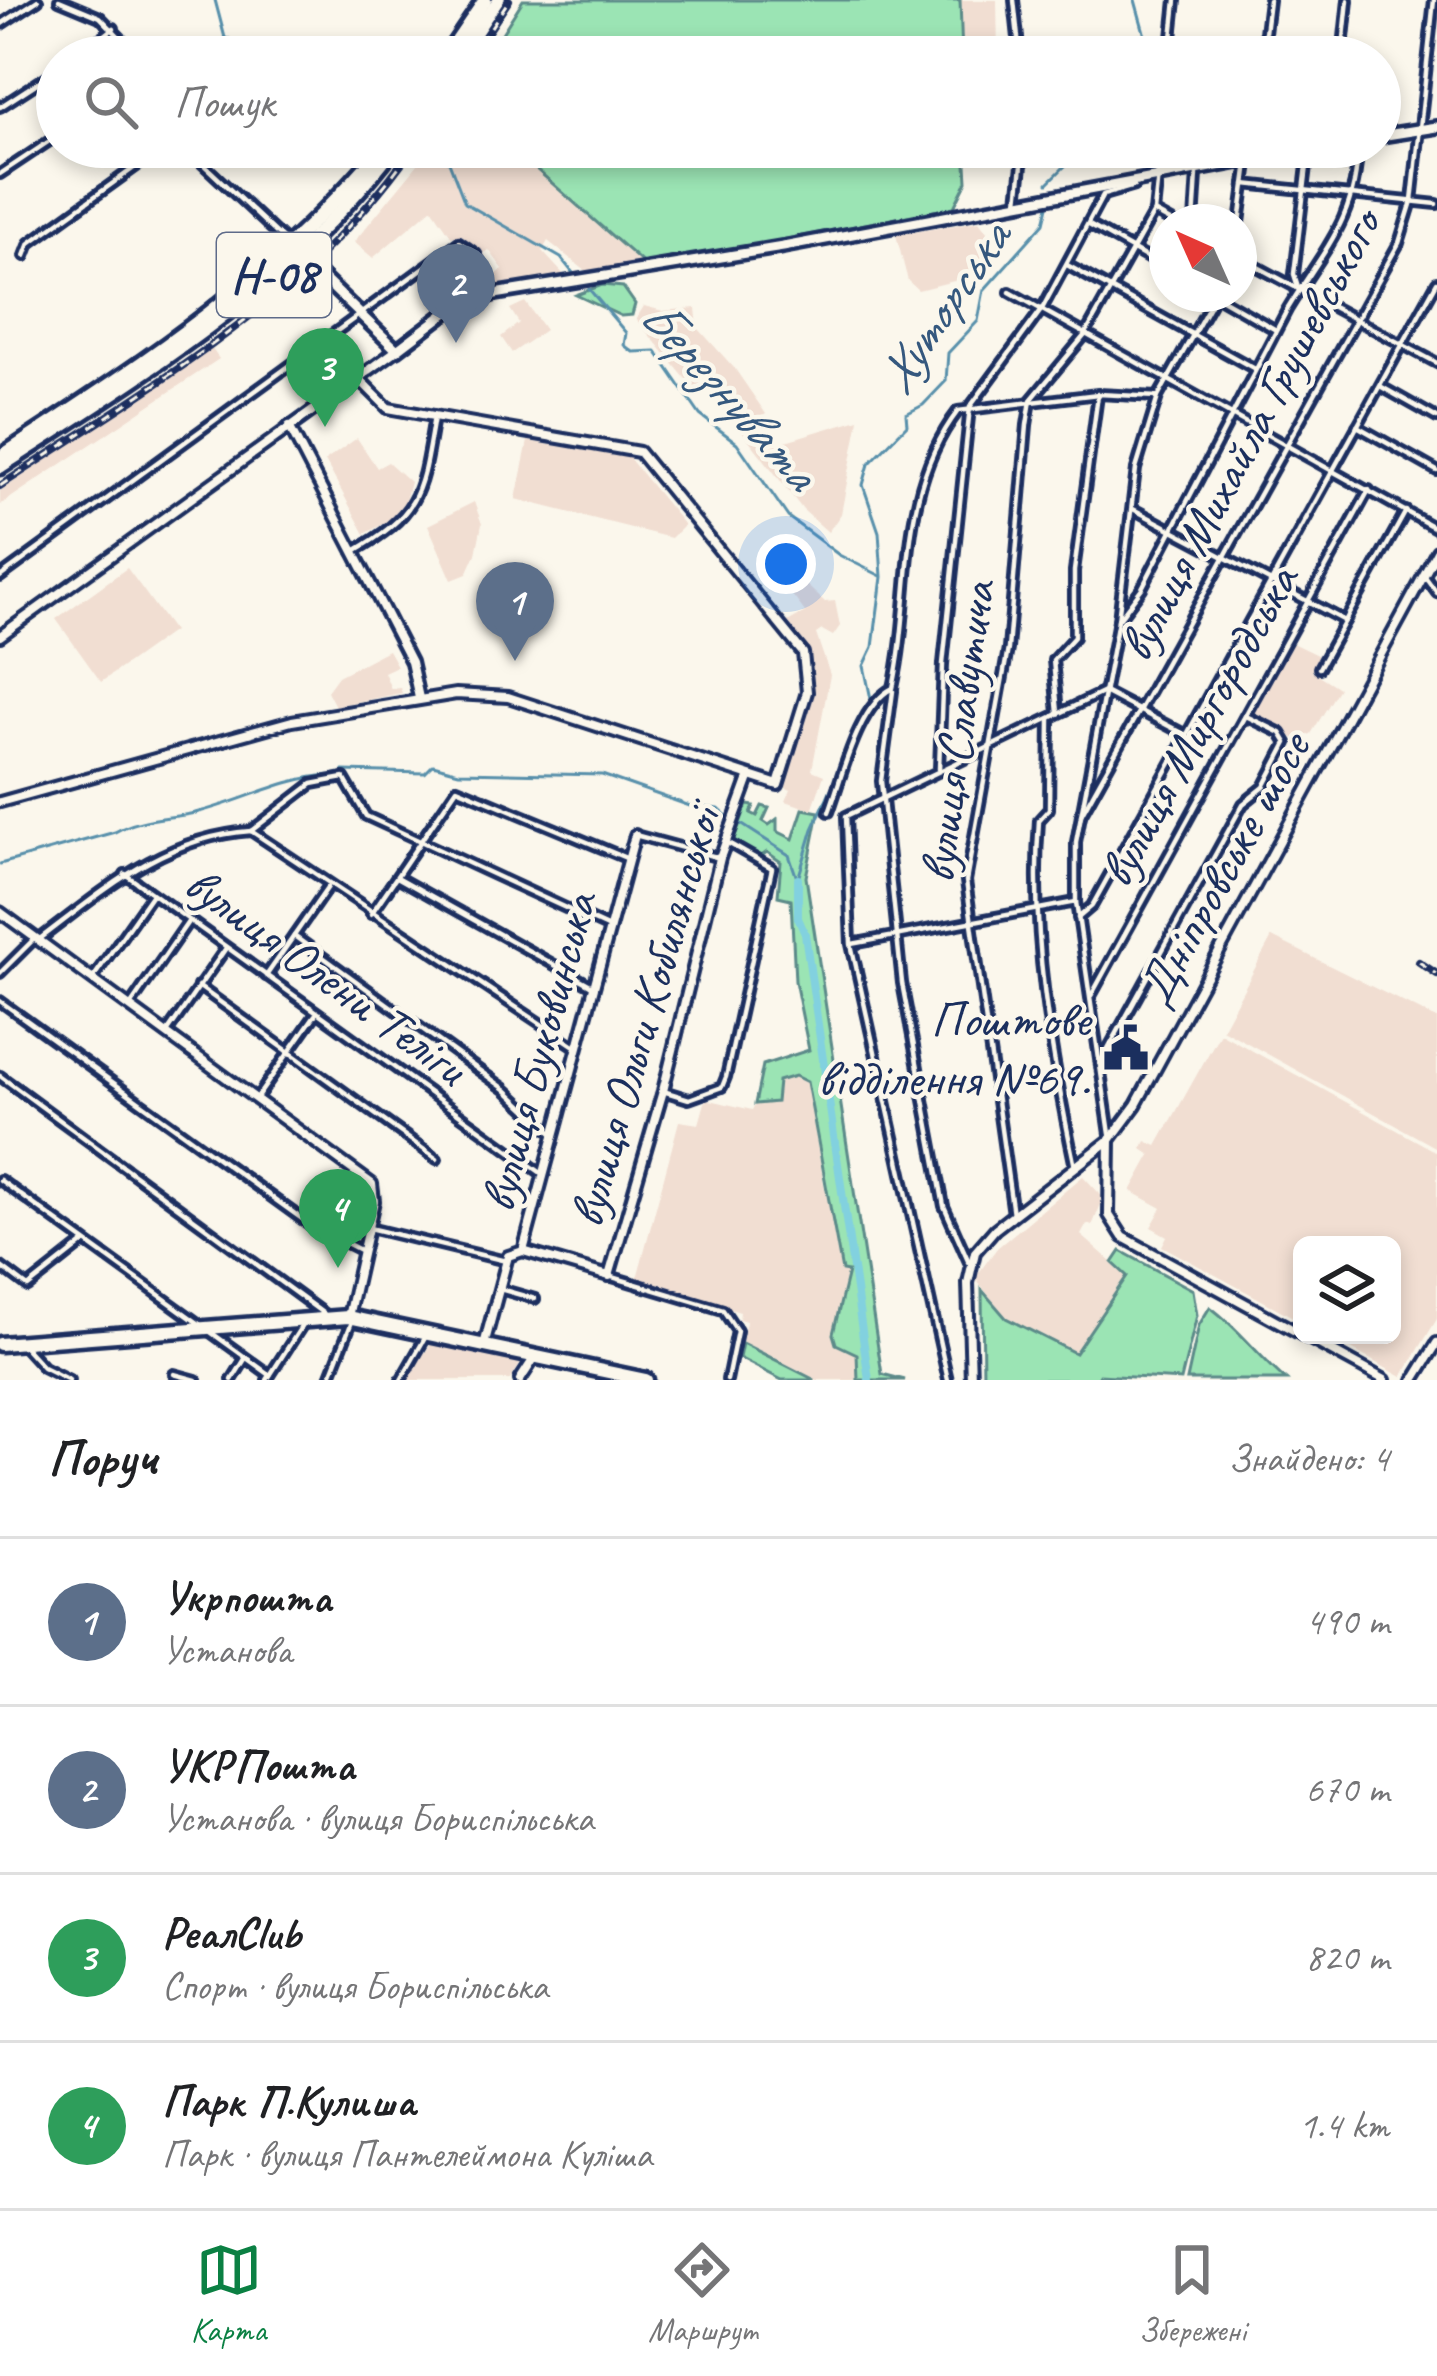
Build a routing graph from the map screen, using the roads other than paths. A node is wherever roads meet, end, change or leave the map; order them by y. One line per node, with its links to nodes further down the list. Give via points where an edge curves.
1 (38, 0): 9 (street)
2 (59, 0): 10 (street)
3 (1014, 0): 15 (street)
4 (1176, 0): 16 (street)
5 (1269, 0): 17 (street)
6 (1348, 0): 18 (street)
7 (1434, 0): 22 (street, вулиця Михайла Грушевського)
8 (487, 3): 13 (main road); 14 (main road)
9 (0, 25)
10 (114, 28): 11 (street); 12 (street)
11 (104, 36)
12 (121, 36)
13 (462, 36)
14 (470, 36)
15 (1018, 36)
16 (1172, 36)
17 (1265, 36)
18 (1344, 36)
19 (36, 84): 20 (street)
20 (0, 107)
21 (1437, 127): 22 (main road)
22 (1418, 130): 23 (main road); 41 (street, вулиця Михайла Грушевського)
23 (1401, 133)
24 (36, 150): 35 (street)
25 (134, 168): 50 (street, via 30,243)
26 (207, 168): 48 (street)
27 (364, 168): 48 (main road, Н-08)
28 (374, 168): 48 (main road, Н-08)
29 (1022, 168): 40 (street)
30 (1158, 168): 36 (street)
31 (1198, 168): 36 (main road); 43 (street)
32 (1247, 168): 37 (street)
33 (1310, 168): 38 (street)
34 (1357, 168): 39 (street)
35 (0, 174)
36 (1157, 177): 40 (main road); 42 (street); 47 (street, via 1103,195)
37 (1245, 184): 38 (street); 44 (street)
38 (1305, 188): 39 (street); 56 (street)
39 (1356, 194): 41 (street); 56 (street)
40 (1018, 201): 58 (main road)
41 (1412, 201): 45 (street); 63 (street, вулиця Михайла Грушевського, via 1400,243)
42 (1155, 204)
43 (1195, 204)
44 (1242, 204)
45 (1437, 204)
46 (1149, 221): 49 (street)
47 (1089, 225): 49 (street); 52 (street)
48 (295, 251): 62 (main road); 84 (main road, Н-08); 85 (main road, Н-08, via 174,353)
49 (1132, 251): 51 (street); 55 (street)
50 (25, 256)
51 (1149, 260)
52 (1067, 265): 55 (street); 59 (street)
53 (1257, 267): 56 (street)
54 (1437, 281): 67 (street)
55 (1110, 290): 65 (street); 66 (street)
56 (1299, 290): 63 (street); 64 (street)
57 (1010, 292): 59 (street)
58 (496, 294): 62 (street, via 463,241); 68 (main road, via 451,309)
59 (1042, 310): 65 (street); 77 (street)
60 (1205, 312): 66 (street)
61 (1245, 312): 64 (street)
62 (362, 314): 68 (main road); 97 (street)
63 (1358, 320): 67 (street); 83 (street, вулиця Михайла Грушевського)
64 (1276, 330): 70 (street)
65 (1085, 334): 72 (street); 76 (street)
66 (1192, 335): 70 (street); 72 (street)
67 (1402, 345): 69 (street); 73 (street)
68 (397, 350): 71 (street)
69 (1437, 364)
70 (1255, 369): 78 (street)
71 (357, 377): 79 (street, via 382,406); 81 (street)
72 (1167, 380): 75 (street); 78 (street)
73 (1380, 386): 80 (street); 82 (street)
74 (1098, 394): 75 (street); 76 (street); 109 (street, via 1074,571 1074,637 1053,660)
75 (1158, 398): 89 (street)
76 (1031, 400): 77 (street); 113 (street, вулиця Славутича, via 1008,649)
77 (970, 407): 105 (street, via 958,411 923,470); 114 (street)
78 (1231, 414): 83 (street); 91 (street)
79 (434, 416): 94 (street, via 417,502); 115 (street, via 639,452 803,653 807,692 779,783)
80 (1437, 418)
81 (289, 426): 94 (street); 103 (street)
82 (1357, 426): 86 (street); 87 (street)
83 (1286, 445): 86 (street); 95 (street, вулиця Михайла Грушевського)
84 (0, 458)
85 (0, 467)
86 (1331, 470): 88 (street); 98 (street)
87 (1437, 471)
88 (1369, 490): 90 (street); 100 (street, вулиця Миргородська)
89 (1131, 508): 91 (street); 101 (street)
90 (1406, 511): 92 (street); 102 (street)
91 (1174, 526): 95 (street); 101 (street)
92 (1437, 529)
93 (1437, 551): 96 (street, Дніпровське шосе)
94 (353, 552): 107 (street, via 411,662)
95 (1226, 556): 98 (street); 108 (street, вулиця Михайла Грушевського)
96 (1424, 575): 99 (street); 161 (street, Дніпровське шосе)
97 (0, 577)
98 (1271, 581): 100 (street); 112 (street)
99 (1437, 593)
100 (1308, 601): 102 (street); 110 (street, вулиця Миргородська)
101 (1118, 620): 106 (street)
102 (1345, 621): 104 (street)
103 (0, 636)
104 (1319, 668)
105 (893, 688): 116 (street); 119 (street, via 880,694)
106 (1104, 692): 108 (street); 109 (street); 120 (street)
107 (419, 698): 115 (street, via 508,698); 117 (street, via 199,744)
108 (1141, 712): 112 (street); 120 (street, вулиця Михайла Грушевського)
109 (1058, 713): 111 (street)
110 (1244, 715): 149 (street, вулиця Миргородська); 156 (street, via 1287,740)
111 (1049, 717): 113 (street); 132 (street)
112 (1188, 736): 135 (street)
113 (988, 748): 114 (street); 136 (street, вулиця Славутича, via 966,873)
114 (939, 769): 116 (street)
115 (749, 778): 124 (street, вулиця Ольги Кобилянської)
116 (881, 796): 139 (street); 142 (street, via 848,814)
117 (3, 802): 118 (street)
118 (0, 812)
119 (830, 812)
120 (1082, 815): 131 (street)
121 (250, 831): 123 (street, via 312,784 344,778 363,814); 127 (street, via 172,848); 129 (street)
122 (634, 835): 125 (street, вулиця Буковинська); 126 (street)
123 (420, 842): 125 (street, via 453,791); 128 (street); 138 (street)
124 (728, 842): 126 (street, вулиця Ольги Кобилянської); 158 (street, via 772,868 726,1077 720,1088 689,1100)
125 (626, 858): 138 (street, вулиця Буковинська)
126 (720, 858): 158 (street, вулиця Ольги Кобилянської)
127 (125, 874): 130 (street, вулиця Олени Теліги); 141 (street)
128 (397, 877): 134 (street); 148 (street)
129 (329, 886): 134 (street); 140 (street)
130 (152, 894): 137 (street, вулиця Олени Теліги); 146 (street)
131 (1076, 902): 132 (street); 135 (street)
132 (1037, 906): 136 (street); 163 (street, via 1049,1039)
133 (0, 912): 141 (street)
134 (371, 914): 154 (street)
135 (1078, 918): 149 (street)
136 (971, 921): 139 (street); 166 (street, вулиця Славутича)
137 (188, 922): 143 (street, вулиця Олени Теліги); 151 (street)
138 (609, 928): 148 (street, вулиця Буковинська)
139 (897, 934): 142 (street); 172 (street, via 944,1206)
140 (294, 935): 145 (street); 160 (street, via 505,1089)
141 (36, 939): 144 (street); 146 (street)
142 (851, 944): 199 (street)
143 (226, 948): 145 (street, вулиця Олени Теліги); 147 (street)
144 (0, 973)
145 (266, 976): 152 (street, вулиця Олени Теліги)
146 (91, 981): 151 (street)
147 (198, 986): 153 (street); 155 (street)
148 (594, 987): 154 (street, вулиця Буковинська)
149 (1091, 996): 156 (street)
150 (0, 1001): 169 (street, via 309,1224)
151 (128, 1008): 153 (street)
152 (317, 1013): 155 (street); 164 (street, вулиця Олени Теліги)
153 (166, 1034): 159 (street)
154 (578, 1048): 160 (street, вулиця Буковинська)
155 (288, 1053): 159 (street); 162 (street)
156 (1100, 1064): 161 (street)
157 (0, 1076): 177 (street)
158 (663, 1091): 174 (street, вулиця Ольги Кобилянської)
159 (256, 1099): 167 (street, via 372,1184)
160 (554, 1135): 164 (street, вулиця Буковинська)
161 (1110, 1140): 163 (street, Дніпровське шосе); 190 (street, via 1108,1215 1123,1237)
162 (436, 1160)
163 (1075, 1167): 166 (street, Дніпровське шосе)
164 (544, 1175): 170 (street, вулиця Буковинська)
165 (0, 1180): 168 (street)
166 (1013, 1214): 172 (street, Дніпровське шосе)
167 (369, 1228): 169 (street); 171 (street)
168 (85, 1242): 173 (street, via 28,1287); 180 (street)
169 (362, 1251): 178 (street)
170 (523, 1251): 171 (street, вулиця Буковинська); 174 (street)
171 (506, 1261): 175 (street, вулиця Буковинська)
172 (969, 1262): 200 (street)
173 (0, 1266)
174 (609, 1276): 198 (street, via 723,1310 737,1331)
175 (499, 1288): 176 (street); 185 (street, вулиця Буковинська)
176 (535, 1299)
177 (329, 1317): 178 (main road); 179 (main road)
178 (350, 1317): 181 (main road); 194 (street)
179 (306, 1319): 180 (main road); 189 (street)
180 (204, 1327): 182 (main road); 187 (street)
181 (427, 1334): 185 (main road); 195 (street)
182 (21, 1342): 184 (main road); 191 (street)
183 (1437, 1343): 201 (street)
184 (0, 1344)
185 (484, 1345): 186 (main road)
186 (535, 1357): 196 (street); 197 (main road)
187 (245, 1359): 189 (street); 193 (street)
188 (174, 1373): 192 (street)
189 (268, 1377)
190 (1382, 1379)
191 (69, 1380)
192 (196, 1380)
193 (232, 1380)
194 (328, 1380)
195 (400, 1380)
196 (520, 1380)
197 (646, 1380)
198 (728, 1380)
199 (948, 1380)
200 (971, 1380)
201 (1414, 1380)

